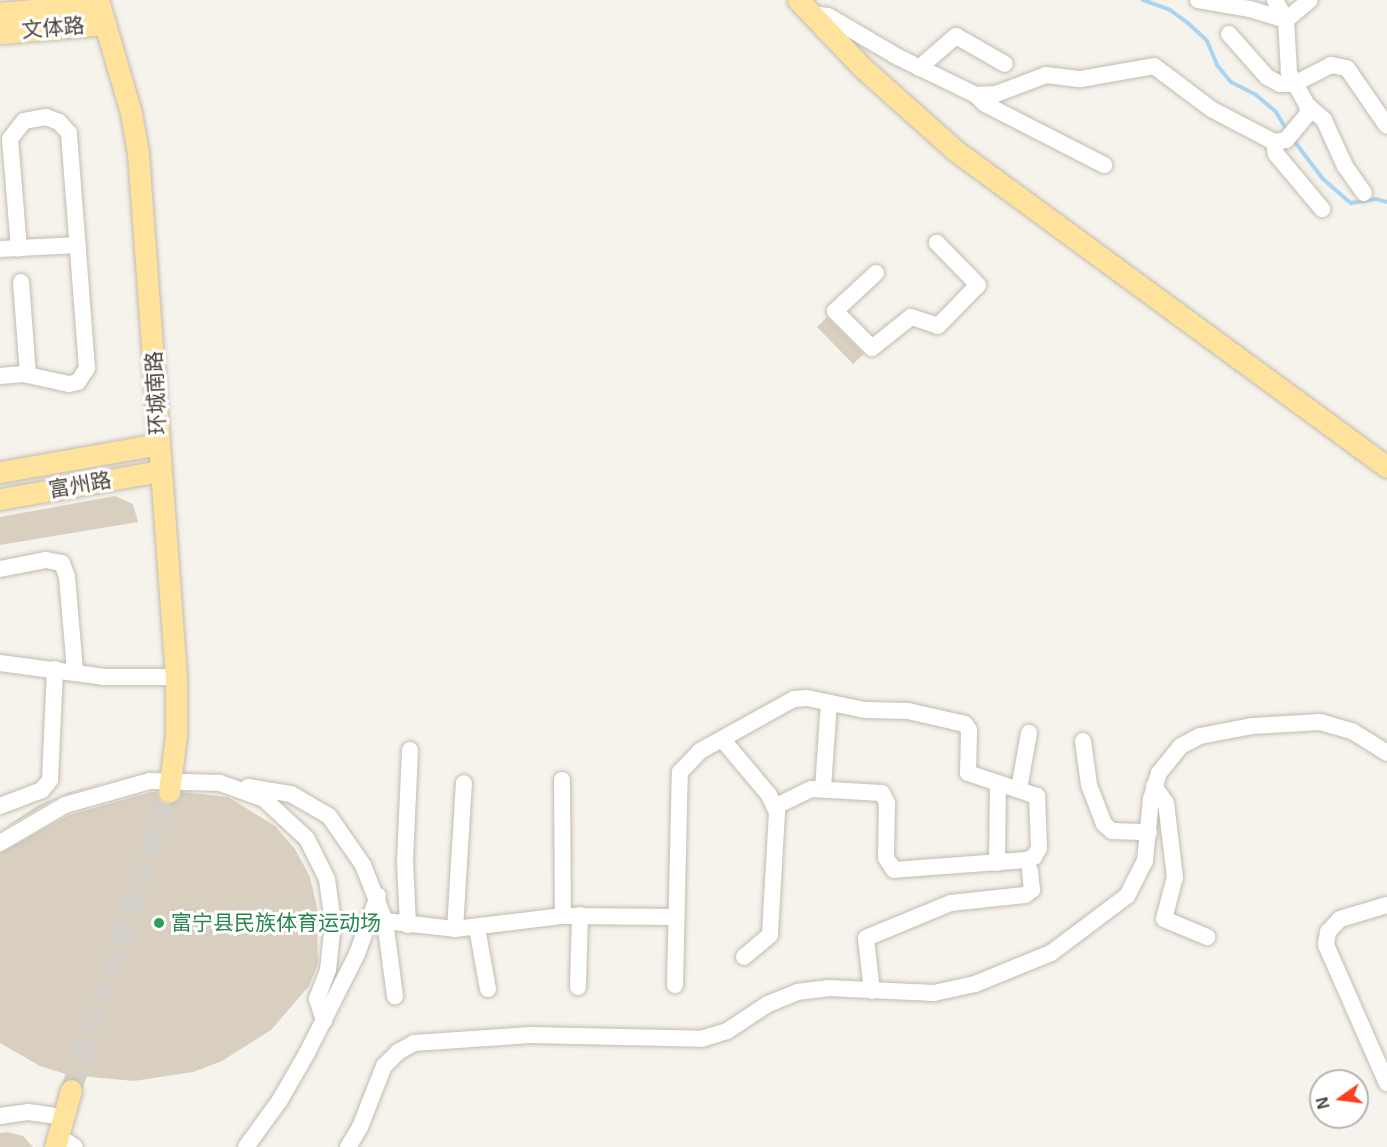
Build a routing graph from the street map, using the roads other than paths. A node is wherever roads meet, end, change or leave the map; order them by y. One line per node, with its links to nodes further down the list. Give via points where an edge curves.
1 (1198, 0): 7 (street)
2 (1275, 0): 7 (street)
3 (1310, 0): 7 (street)
4 (805, 7): 11 (street); 29 (main road, via 894,98 956,152)
5 (101, 9): 6 (main road, 文体路); 8 (main road, 文体路); 28 (main road, 环城南路, via 137,143)
6 (0, 13)
7 (1286, 20): 12 (street, via 1287,59)
8 (0, 33)
9 (1229, 34): 12 (street, via 1267,76 1280,84)
10 (1005, 64): 11 (street, via 951,36)
11 (919, 68): 13 (street)
12 (1294, 84): 14 (street); 15 (street, via 1339,64 1372,100)
13 (976, 95): 16 (street, via 996,94 1046,75 1081,79 1154,66 1210,109); 17 (street, via 985,104)
14 (1307, 105): 16 (street, via 1305,122 1286,140); 18 (street, via 1324,120 1345,166)
15 (1387, 126)
16 (1274, 142): 19 (street, via 1276,154)
17 (1104, 165)
18 (1364, 193)
19 (1322, 209)
20 (937, 243): 24 (street, via 978,285 938,326 911,317 872,348 835,311)
21 (78, 245): 23 (street); 23 (street, via 69,133 59,122 38,117 24,121 10,139); 26 (street, via 87,368 84,376 69,384)
22 (0, 249): 23 (street)
23 (19, 249)
24 (876, 273)
25 (21, 282): 26 (street)
26 (28, 375): 27 (street)
27 (0, 376)
28 (159, 444): 30 (main road, 环城南路); 31 (main road, 富州路)
29 (1387, 467)
30 (160, 471): 32 (main road, 富州路); 37 (main road, 环城南路)
31 (0, 472)
32 (0, 500)
33 (0, 569): 36 (street, via 46,560 62,563 67,576)
34 (0, 663): 35 (street)
35 (55, 669): 36 (street); 52 (street, via 50,780 42,790)
36 (75, 671): 37 (street, via 105,677)
37 (176, 677): 47 (main road, 环城南路)
38 (829, 703): 40 (street, via 794,699); 46 (street, via 865,710 908,711 965,723 969,730 968,773); 50 (street)
39 (1029, 733): 51 (street)
40 (722, 739): 53 (street); 61 (street, via 695,754 678,778)
41 (1083, 741): 54 (street, via 1089,785 1107,828)
42 (410, 750): 63 (street, via 405,861)
43 (1387, 753): 48 (street, via 1352,731 1324,722 1237,728 1187,742 1167,761)
44 (562, 780): 60 (street)
45 (464, 783): 65 (street)
46 (998, 783): 51 (street); 56 (street)
47 (170, 785): 49 (street); 55 (street, via 128,785 85,797 44,815)
48 (1154, 786): 54 (street); 66 (street, via 1166,803 1175,878 1164,919)
49 (235, 787): 58 (street, via 276,790 317,807 348,839); 73 (street, via 264,799 287,817 307,839 322,865 333,923 328,970 317,999)
50 (823, 788): 53 (street, via 806,790); 56 (street, via 885,795 886,858 894,870)
51 (1019, 789): 56 (street, via 1034,793 1038,800 1037,853 1026,860)
52 (0, 806)
53 (776, 806): 67 (street, via 771,931)
54 (1149, 832): 71 (street, via 1145,861 1127,896 1051,953 954,989 914,994)
55 (0, 843)
56 (997, 863)
57 (1030, 870): 71 (street, via 1032,890 1025,895 951,903 870,935 865,943)
58 (378, 896): 62 (street); 73 (street, via 357,954)
59 (1387, 905): 74 (street, via 1340,920 1328,932 1326,945)
60 (572, 916): 61 (street); 64 (street); 69 (street)
61 (676, 916): 68 (street)
62 (385, 921): 63 (street); 72 (street)
63 (408, 926): 65 (street)
64 (477, 928): 65 (street); 70 (street)
65 (455, 929)
66 (1207, 937)
67 (744, 957)
68 (675, 985)
69 (578, 987)
70 (488, 989)
71 (872, 990): 79 (street, via 828,988 796,992 768,1004 727,1031 702,1039 531,1035 414,1044 398,1052 384,1066 363,1121)
72 (395, 996)
73 (324, 1022): 78 (street, via 280,1100)
74 (1387, 1083)
75 (71, 1090): 77 (main road)
76 (0, 1116): 77 (street, via 28,1112)
77 (63, 1137)
78 (246, 1147)
79 (348, 1147)

